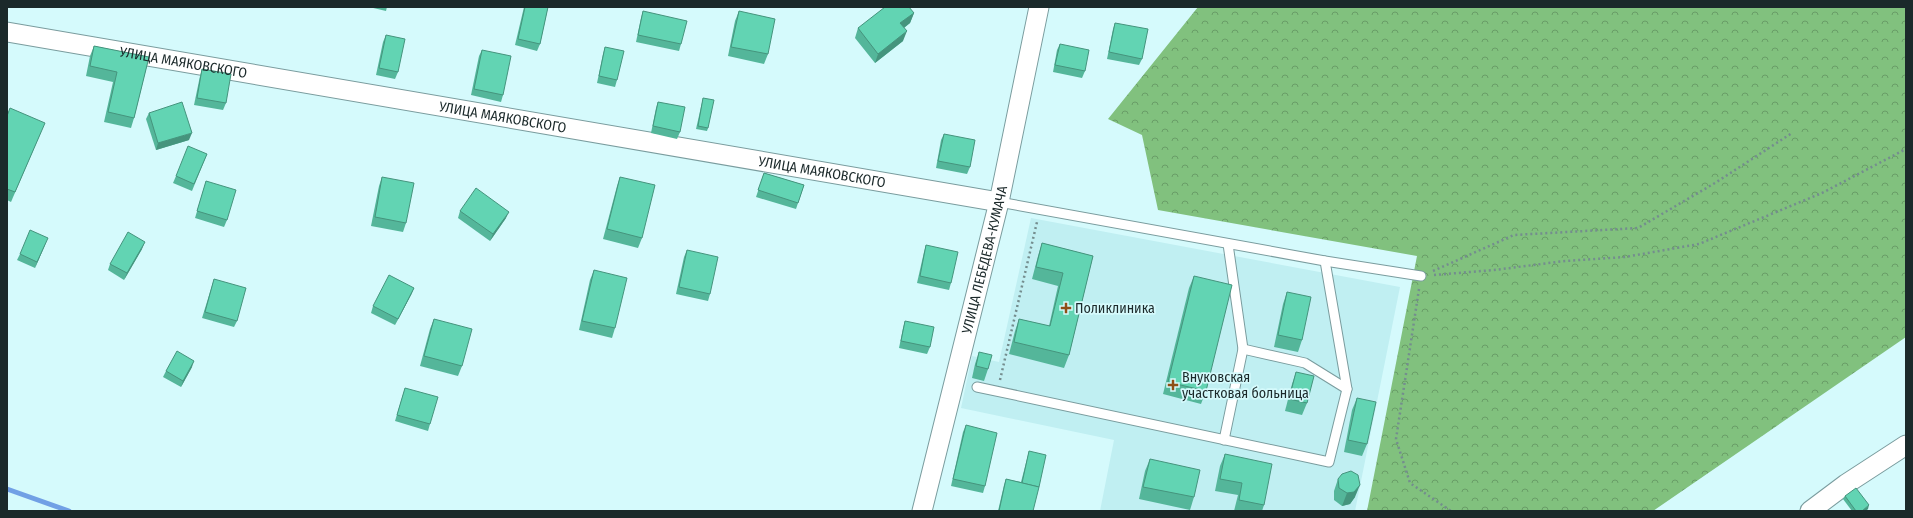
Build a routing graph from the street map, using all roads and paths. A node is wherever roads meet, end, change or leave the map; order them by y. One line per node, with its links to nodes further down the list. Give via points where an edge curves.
1 (1039, 7): 5 (street, УЛИЦА ЛЕБЕДЕВА-КУМАЧА)
2 (7, 32): 5 (street, УЛИЦА МАЯКОВСКОГО)
3 (1792, 133): 9 (path, via 1715,183 1638,228 1514,235)
4 (1906, 149): 9 (path, via 1822,193 1699,244 1625,258 1565,261)
5 (999, 202): 6 (lane); 16 (street, УЛИЦА ЛЕБЕДЕВА-КУМАЧА)
6 (1040, 209): 7 (lane); 13 (path)
7 (1228, 244): 8 (lane); 10 (lane)
8 (1326, 261): 9 (lane); 12 (lane)
9 (1421, 276): 17 (path, via 1396,439 1410,483)
10 (1243, 348): 12 (lane, via 1305,363); 14 (lane)
11 (977, 387): 13 (lane)
12 (1347, 389): 14 (lane, via 1329,462)
13 (997, 391): 14 (lane)
14 (1224, 440)
15 (1906, 445): 18 (street)
16 (922, 511)
17 (1451, 511)
18 (1810, 511)

